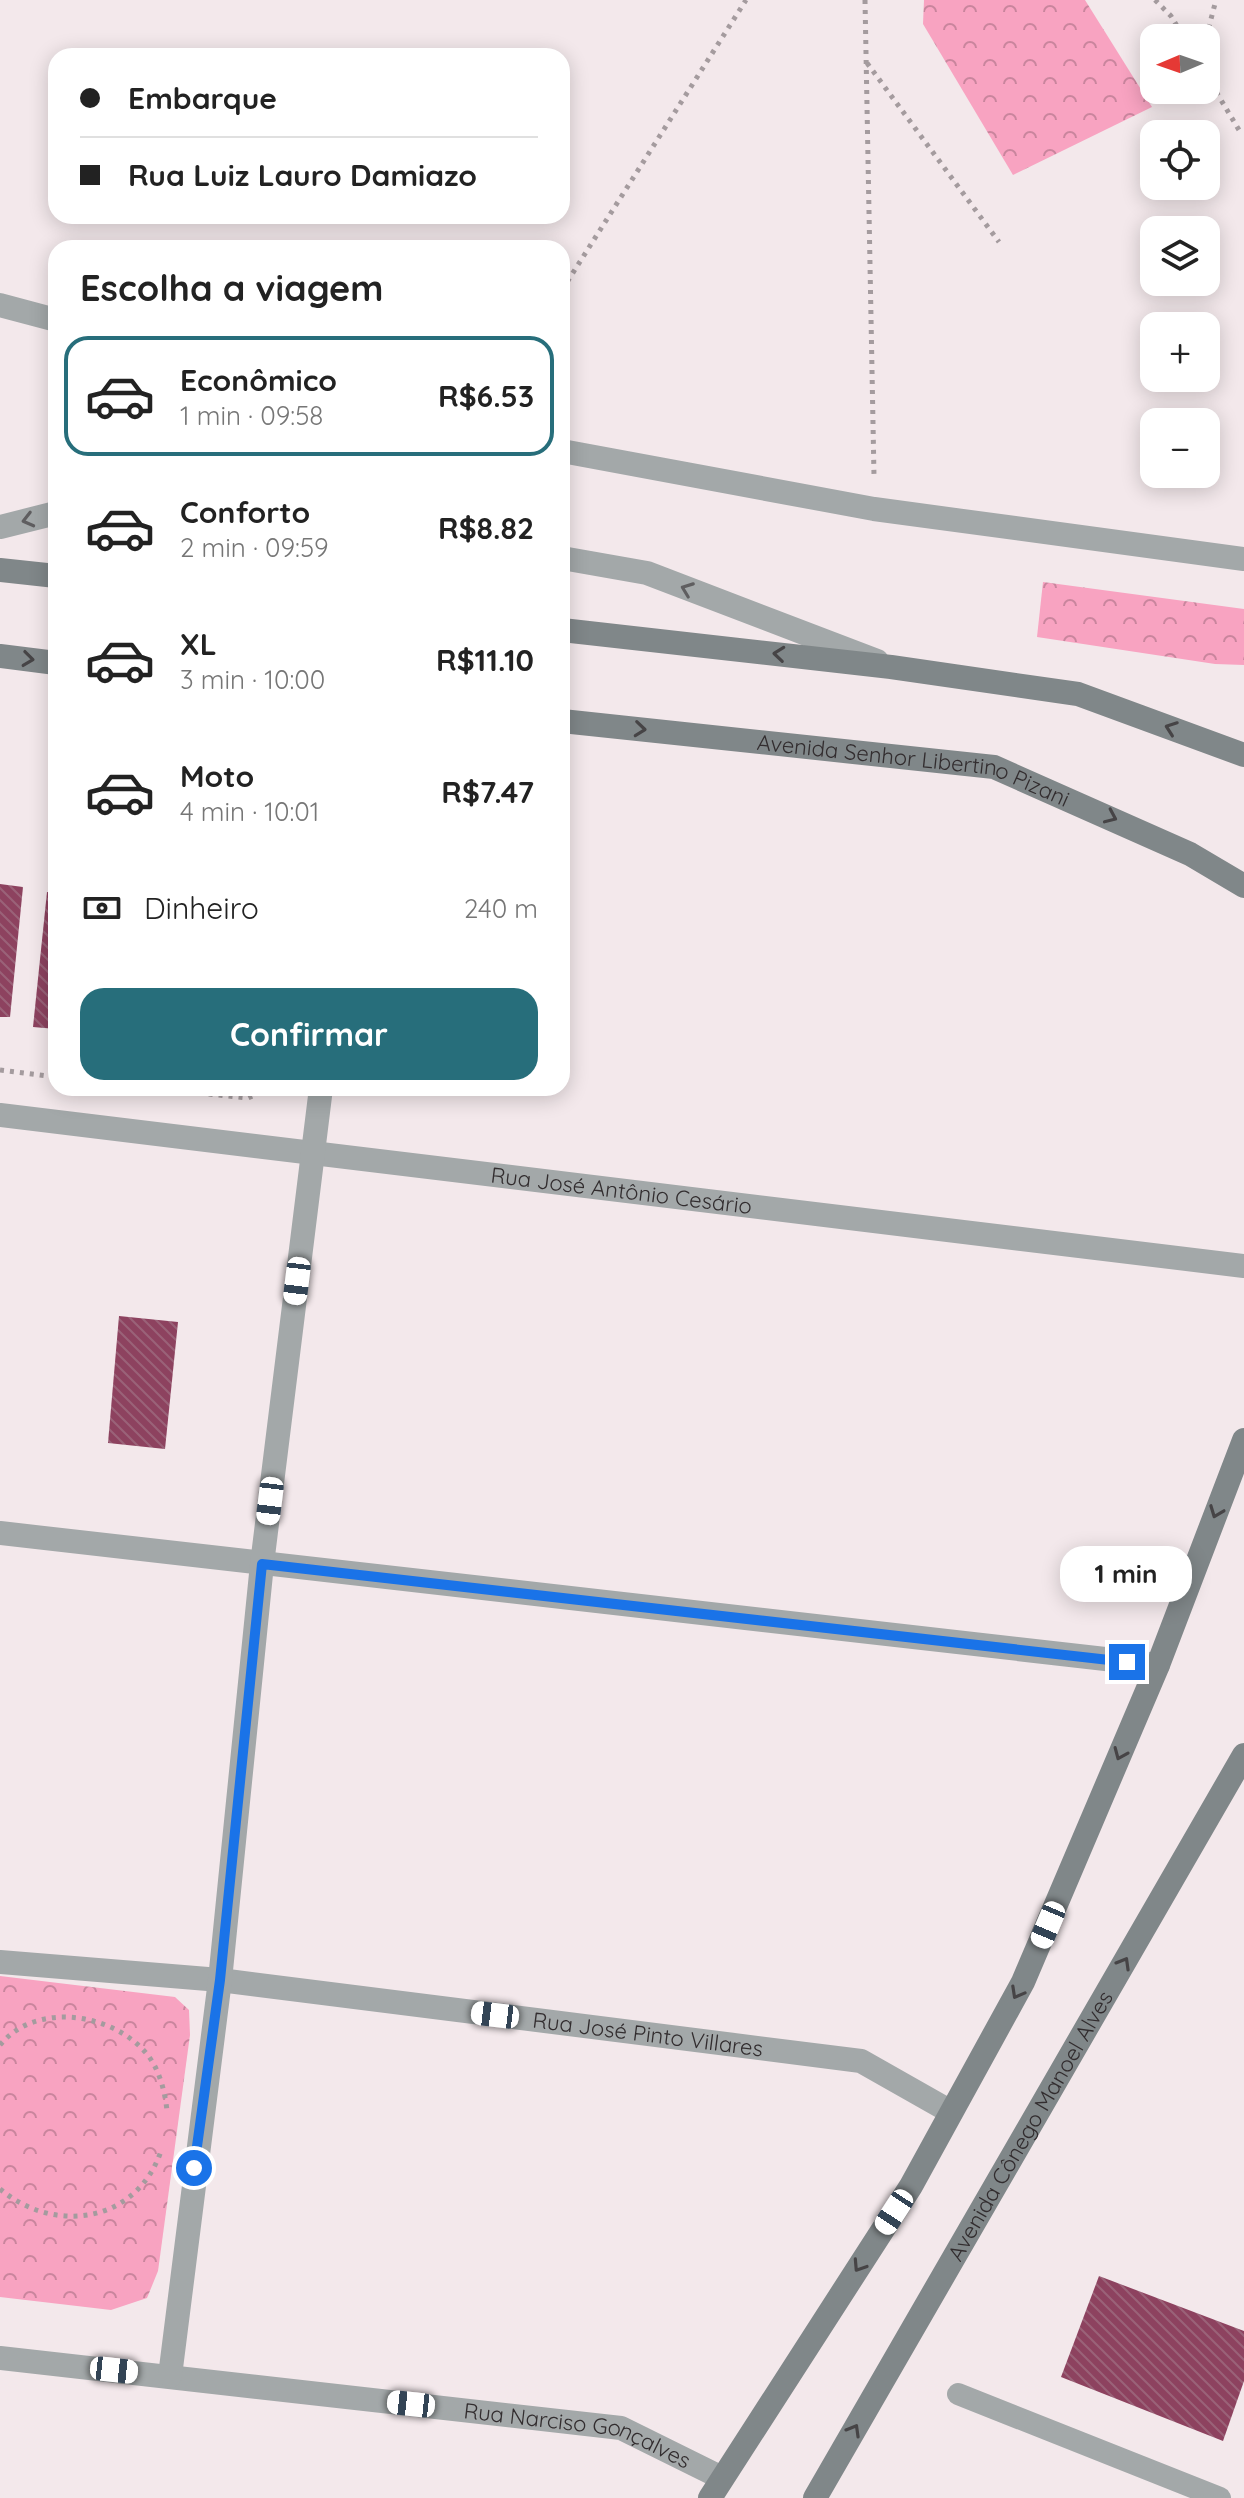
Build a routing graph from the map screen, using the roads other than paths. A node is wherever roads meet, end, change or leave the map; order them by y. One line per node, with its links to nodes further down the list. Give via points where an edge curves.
1 (0, 305): 2 (street)
2 (48, 318)
3 (570, 452): 7 (street, via 874,509)
4 (48, 515): 5 (street, one-way to 5)
5 (0, 527)
6 (570, 559): 13 (street, one-way to 6, via 647,573)
7 (1244, 559)
8 (0, 570): 9 (street)
9 (48, 575)
10 (570, 631): 13 (street, one-way to 10)
11 (0, 656): 12 (street, one-way to 12)
12 (48, 662)
13 (891, 667): 15 (street, one-way to 13, via 1078,694)
14 (570, 722): 16 (street, Avenida Senhor Libertino Pizani, one-way to 16, via 994,767 1190,854)
15 (1244, 755)
16 (1244, 886)
17 (320, 1096): 19 (street)
18 (0, 1115): 19 (street, Rua José Antônio Cesário)
19 (313, 1156): 20 (street, Rua José Antônio Cesário); 23 (street)
20 (1244, 1266)
21 (1244, 1440): 24 (street, one-way to 24)
22 (0, 1533): 23 (street)
23 (262, 1564): 24 (street); 27 (street)
24 (1158, 1665): 28 (street, one-way to 28, via 1023,1982)
25 (1244, 1755): 33 (street, Avenida Cônego Manoel Alves, one-way to 25)
26 (0, 1962): 27 (street, Rua José Pinto Villares)
27 (220, 1980): 28 (street, Rua José Pinto Villares, via 861,2061); 30 (street)
28 (951, 2112): 32 (street, one-way to 32, via 911,2186)
29 (0, 2358): 30 (street, Rua Narciso Gonçalves)
30 (170, 2376): 32 (street, Rua Narciso Gonçalves, via 621,2428)
31 (958, 2394): 34 (lane)
32 (716, 2488)
33 (815, 2498)
34 (1220, 2498)

